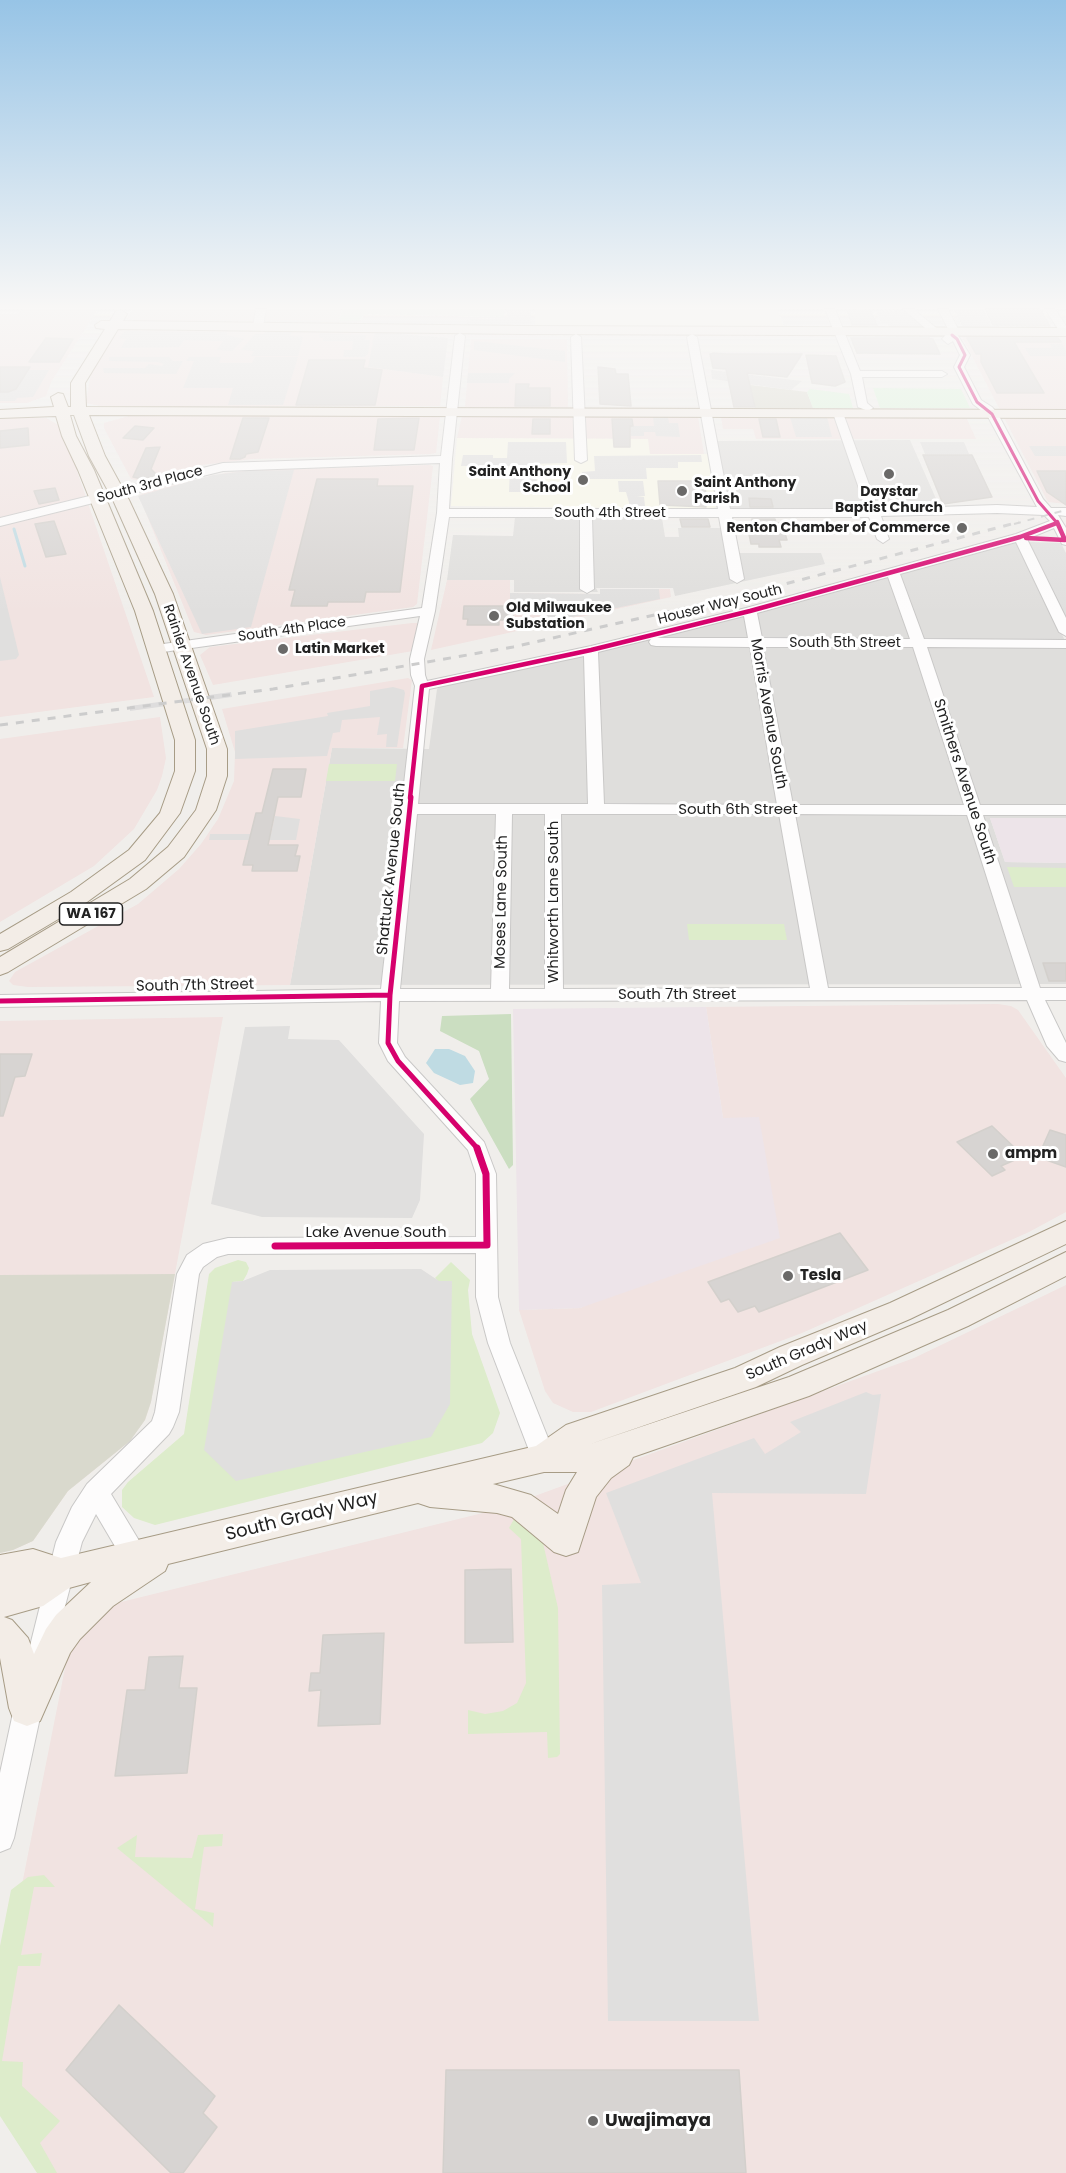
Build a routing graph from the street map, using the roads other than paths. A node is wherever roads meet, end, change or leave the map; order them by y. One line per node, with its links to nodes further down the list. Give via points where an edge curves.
1 (57, 410): 2 (main road)
2 (61, 411): 3 (main road); 11 (main road); 17 (main road, Rainier Avenue South / WA 167)
3 (80, 411): 6 (main road); 13 (main road, Rainier Avenue South / WA 167)
4 (869, 411): 5 (main road); 10 (main road)
5 (990, 411): 12 (main road); 20 (street, via 1038,501)
6 (121, 412): 7 (main road); 13 (main road, via 100,418)
7 (451, 412): 8 (main road); 14 (street, Shattuck Avenue South)
8 (580, 413): 9 (main road); 15 (street)
9 (706, 413): 10 (main road); 21 (street)
10 (838, 413): 22 (street)
11 (0, 414)
12 (1066, 414)
13 (86, 430): 16 (main road, Rainier Avenue South / WA 167)
14 (446, 459): 16 (street, South 3rd Place, via 243,465 206,470); 18 (street, Shattuck Avenue South)
15 (581, 460)
16 (118, 494): 17 (street, South 3rd Place); 39 (main road, Rainier Avenue South / WA 167, via 161,586)
17 (98, 499): 24 (street, South 3rd Place); 40 (main road, Rainier Avenue South / WA 167)
18 (443, 508): 23 (street, South 4th Street, via 458,513); 32 (street, Shattuck Avenue South)
19 (1066, 511): 20 (street, South 4th Street)
20 (1048, 512): 22 (street, South 4th Street, via 996,509); 25 (street)
21 (725, 513): 22 (street, South 4th Street); 23 (street, South 4th Street); 30 (street)
22 (873, 513): 27 (street)
23 (586, 514): 31 (street)
24 (0, 522)
25 (1057, 523): 26 (street); 28 (street)
26 (1020, 537): 28 (street); 29 (street, Houser Way South); 34 (street)
27 (883, 539)
28 (1066, 540)
29 (893, 572): 33 (street, Houser Way South); 37 (street, Smithers Avenue South)
30 (737, 579)
31 (587, 589)
32 (428, 611): 39 (street, South 4th Place); 42 (street, Shattuck Avenue South, via 417,659)
33 (750, 611): 35 (street, Houser Way South); 36 (street, Morris Avenue South)
34 (1066, 632)
35 (624, 642): 36 (street, South 5th Street); 41 (street, Houser Way South)
36 (754, 642): 37 (street, South 5th Street); 47 (street, Morris Avenue South)
37 (919, 643): 38 (street, South 5th Street); 48 (street, Smithers Avenue South)
38 (1066, 644)
39 (182, 646): 40 (street, South 4th Place); 51 (main road, Rainier Avenue South / WA 167, via 217,749 217,776 206,810 176,852 138,884)
40 (156, 649): 50 (main road, Rainier Avenue South / WA 167, via 185,740 185,771 170,813 137,855 98,886)
41 (591, 650): 42 (street, Houser Way South); 46 (street)
42 (422, 686): 43 (street, Shattuck Avenue South)
43 (411, 809): 44 (street, South 6th Street); 57 (street, Shattuck Avenue South)
44 (504, 810): 45 (street, South 6th Street); 58 (street, Moses Lane South)
45 (553, 810): 46 (street, South 6th Street); 59 (street, Whitworth Lane South)
46 (596, 810): 47 (street, South 6th Street)
47 (785, 810): 48 (street, South 6th Street); 53 (street, Morris Avenue South)
48 (973, 810): 49 (street, South 6th Street); 55 (street, Smithers Avenue South)
49 (1066, 810)
50 (0, 944)
51 (0, 967)
52 (0, 988): 60 (street)
53 (820, 994): 54 (street, South 7th Street); 59 (street, South 7th Street)
54 (983, 994): 55 (street, South 7th Street); 61 (street, via 1008,1000)
55 (1033, 994): 56 (street, South 7th Street); 61 (street, Smithers Avenue South)
56 (1066, 994)
57 (390, 995): 58 (street, South 7th Street); 60 (street, South 7th Street); 63 (street, Shattuck Avenue South, via 388,1043 398,1061 477,1147 486,1174)
58 (500, 995): 59 (street, South 7th Street)
59 (554, 995)
60 (9, 1001)
61 (1045, 1020): 62 (street, Smithers Avenue South, via 1054,1041)
62 (1066, 1055)
63 (487, 1245): 70 (street, Shattuck Avenue South, via 487,1297 496,1332); 72 (street, Lake Avenue South, via 228,1246 211,1250 195,1261 188,1274 167,1412 161,1427)
64 (1061, 1250): 65 (main road, South Grady Way); 67 (main road, South Grady Way, via 958,1318)
65 (947, 1290): 66 (main road, South Grady Way); 67 (main road, via 946,1305 898,1327 889,1339)
66 (873, 1322): 68 (main road, via 870,1337 829,1359); 70 (main road, South Grady Way, via 745,1378 577,1435)
67 (888, 1349): 68 (main road, South Grady Way)
68 (827, 1375): 69 (main road, South Grady Way)
69 (634, 1444): 70 (main road, South Grady Way, via 591,1458); 71 (main road, via 588,1480 566,1541 538,1517 508,1502)
70 (544, 1458): 71 (main road, South Grady Way)
71 (409, 1491): 73 (main road, South Grady Way)
72 (96, 1492): 74 (street); 76 (street, Lake Avenue South, via 71,1536)
73 (170, 1549): 74 (main road, South Grady Way); 79 (main road, via 78,1615 58,1641)
74 (135, 1557): 76 (main road, South Grady Way)
75 (0, 1571): 76 (main road, via 33,1564)
76 (61, 1574): 77 (main road, South Grady Way, via 31,1595); 79 (street, Lake Avenue South)
77 (0, 1602)
78 (0, 1632): 79 (main road, via 16,1650)
79 (27, 1708): 80 (street, Lake Avenue South)
80 (0, 1838)

